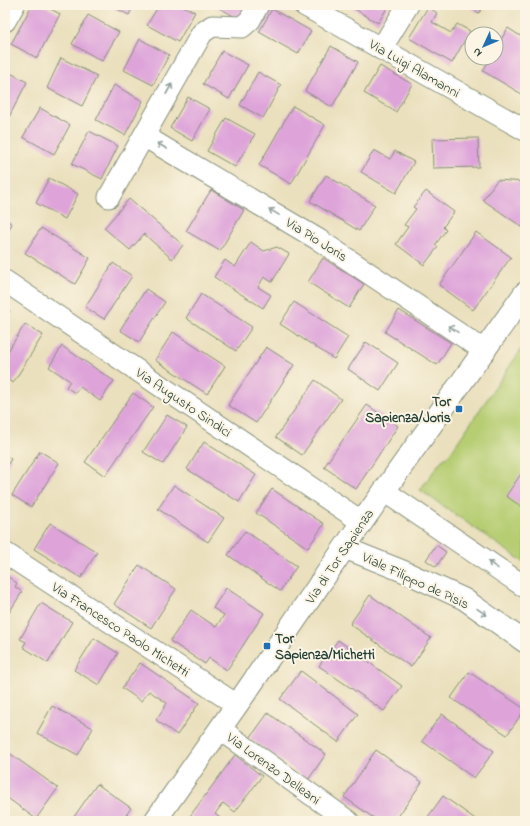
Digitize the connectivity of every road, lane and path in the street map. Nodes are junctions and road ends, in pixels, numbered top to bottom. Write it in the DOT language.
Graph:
graph roads {
  1 [pos="14,5"];
  2 [pos="258,5"];
  3 [pos="304,5"];
  4 [pos="408,5"];
  5 [pos="5,21"];
  6 [pos="381,49"];
  7 [pos="525,130"];
  8 [pos="144,136"];
  9 [pos="109,197"];
  10 [pos="5,282"];
  11 [pos="525,293"];
  12 [pos="485,351"];
  13 [pos="384,491"];
  14 [pos="362,522"];
  15 [pos="345,548"];
  16 [pos="5,553"];
  17 [pos="525,587"];
  18 [pos="525,642"];
  19 [pos="237,705"];
  20 [pos="220,729"];
  21 [pos="155,821"];
  22 [pos="348,821"];
  1 -- 5 [label="street"];
  8 -- 2 [label="street, one-way"];
  3 -- 6 [label="street, Via Luigi Alamanni"];
  4 -- 6 [label="street"];
  6 -- 7 [label="street, Via Luigi Alamanni"];
  8 -- 9 [label="street"];
  12 -- 8 [label="street, Via Pio Joris, one-way"];
  10 -- 14 [label="street, Via Augusto Sindici"];
  11 -- 12 [label="street, Via di Tor Sapienza"];
  12 -- 13 [label="street, Via di Tor Sapienza"];
  13 -- 14 [label="street, Via di Tor Sapienza"];
  17 -- 13 [label="street, one-way"];
  14 -- 15 [label="street, Via di Tor Sapienza"];
  15 -- 18 [label="street, Viale Filippo de Pisis, one-way"];
  15 -- 19 [label="street, Via di Tor Sapienza"];
  16 -- 19 [label="street, Via Francesco Paolo Michetti"];
  19 -- 20 [label="street, Via di Tor Sapienza"];
  20 -- 21 [label="street, Via di Tor Sapienza"];
  20 -- 22 [label="street, Via Lorenzo Delleani"];
}
